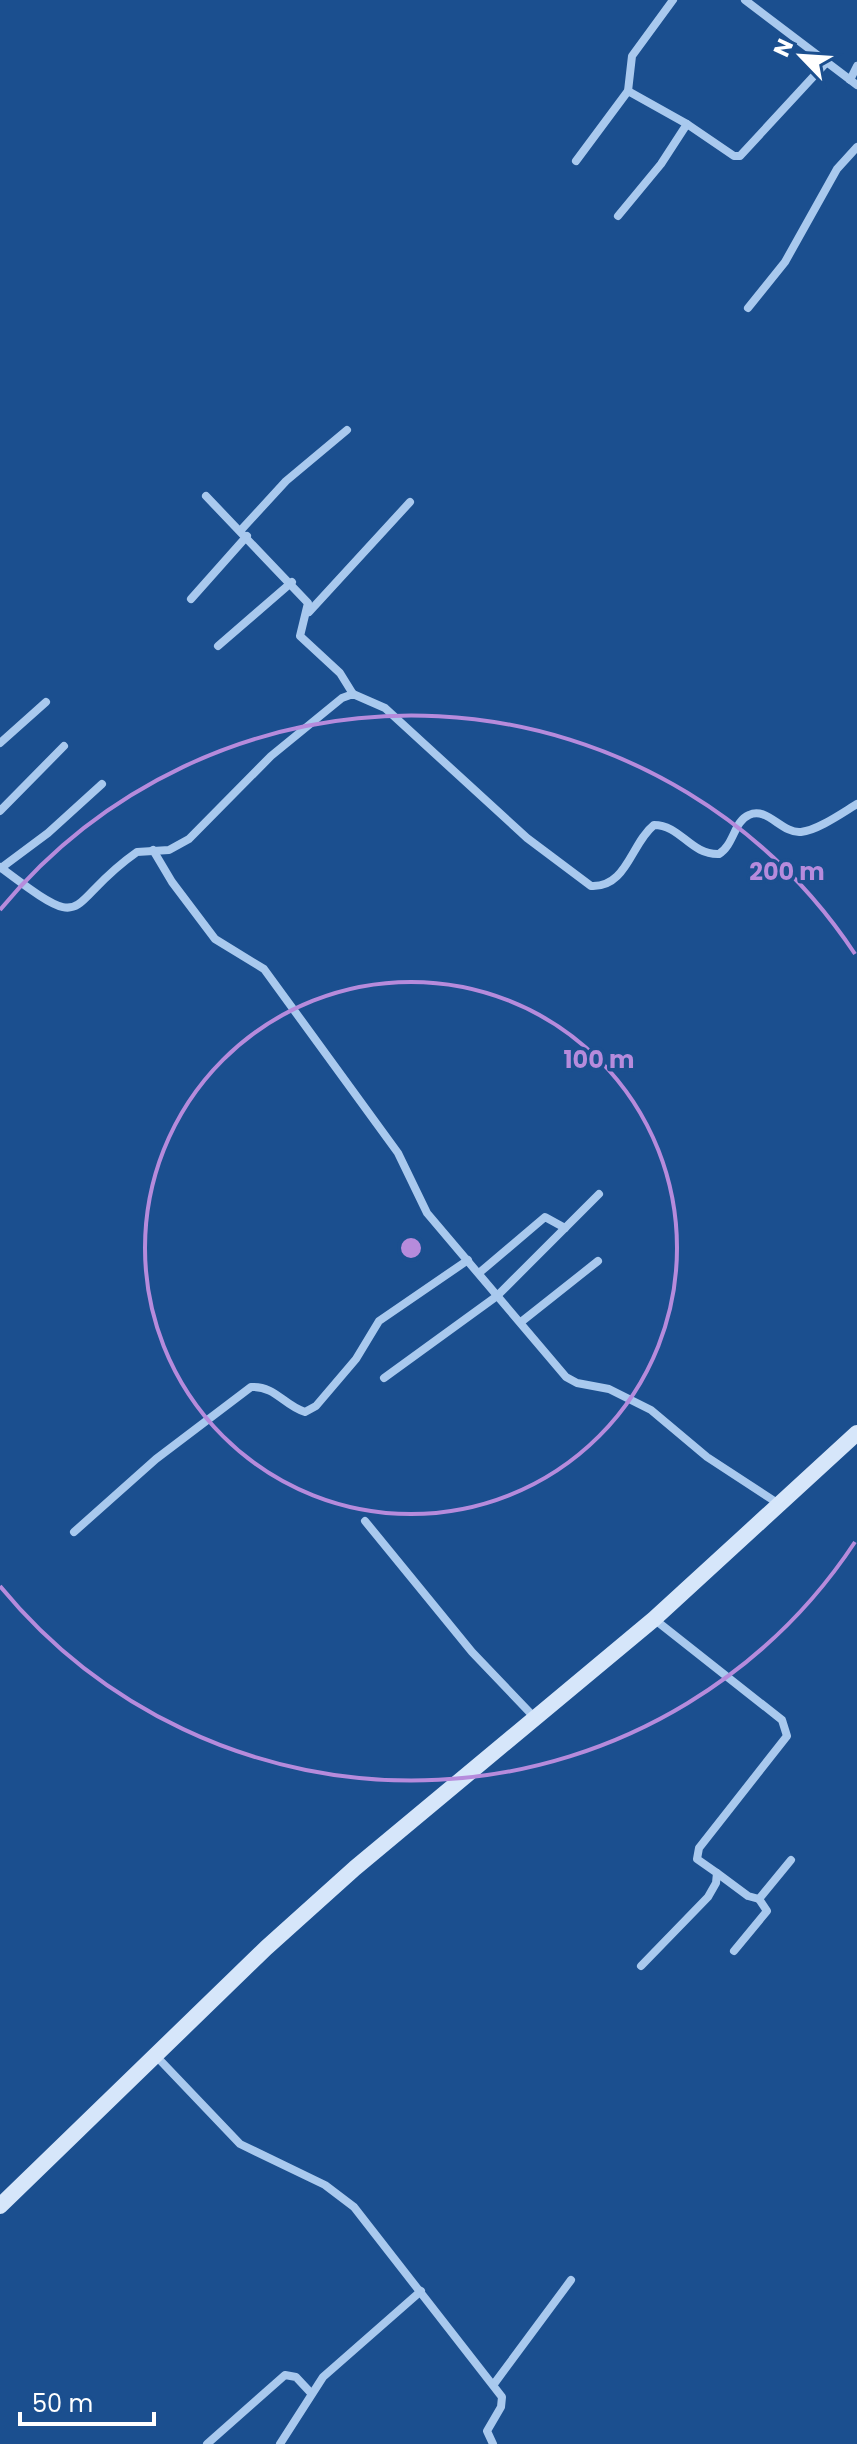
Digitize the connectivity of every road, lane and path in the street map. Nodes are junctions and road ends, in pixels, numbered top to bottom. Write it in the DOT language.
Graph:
graph roads {
  1 [pos="673,0"];
  2 [pos="745,0"];
  3 [pos="825,64"];
  4 [pos="857,66"];
  5 [pos="853,83"];
  6 [pos="628,91"];
  7 [pos="687,124"];
  8 [pos="857,147"];
  9 [pos="576,161"];
  10 [pos="618,216"];
  11 [pos="748,308"];
  12 [pos="347,430"];
  13 [pos="206,496"];
  14 [pos="410,502"];
  15 [pos="244,533"];
  16 [pos="292,582"];
  17 [pos="191,599"];
  18 [pos="308,613"];
  19 [pos="218,646"];
  20 [pos="353,694"];
  21 [pos="46,702"];
  22 [pos="0,743"];
  23 [pos="64,746"];
  24 [pos="102,784"];
  25 [pos="857,804"];
  26 [pos="0,811"];
  27 [pos="153,850"];
  28 [pos="0,868"];
  29 [pos="599,1194"];
  30 [pos="565,1228"];
  31 [pos="468,1260"];
  32 [pos="598,1261"];
  33 [pos="479,1273"];
  34 [pos="497,1296"];
  35 [pos="521,1322"];
  36 [pos="384,1378"];
  37 [pos="857,1433"];
  38 [pos="779,1504"];
  39 [pos="365,1521"];
  40 [pos="74,1532"];
  41 [pos="654,1619"];
  42 [pos="536,1719"];
  43 [pos="791,1860"];
  44 [pos="717,1873"];
  45 [pos="759,1899"];
  46 [pos="734,1951"];
  47 [pos="641,1966"];
  48 [pos="157,2057"];
  49 [pos="0,2206"];
  50 [pos="571,2280"];
  51 [pos="421,2291"];
  52 [pos="494,2384"];
  53 [pos="310,2392"];
  54 [pos="207,2444"];
  55 [pos="280,2444"];
  56 [pos="493,2444"];
  1 -- 6 [label="street"];
  2 -- 3 [label="street"];
  3 -- 5 [label="street"];
  3 -- 7 [label="street"];
  4 -- 5 [label="street"];
  6 -- 7 [label="street"];
  6 -- 9 [label="street"];
  7 -- 10 [label="street"];
  8 -- 11 [label="street"];
  12 -- 15 [label="street"];
  13 -- 15 [label="street"];
  14 -- 18 [label="street"];
  15 -- 16 [label="street"];
  15 -- 17 [label="street"];
  16 -- 18 [label="street"];
  16 -- 19 [label="street"];
  18 -- 20 [label="street"];
  20 -- 25 [label="street"];
  20 -- 27 [label="street"];
  21 -- 22 [label="street"];
  23 -- 26 [label="street"];
  24 -- 28 [label="street"];
  27 -- 28 [label="street"];
  27 -- 31 [label="street"];
  29 -- 30 [label="street"];
  30 -- 33 [label="street"];
  30 -- 34 [label="street"];
  31 -- 33 [label="street"];
  31 -- 40 [label="street"];
  32 -- 35 [label="street"];
  33 -- 34 [label="street"];
  34 -- 35 [label="street"];
  34 -- 36 [label="street"];
  35 -- 38 [label="street"];
  37 -- 38 [label="main road"];
  38 -- 41 [label="main road"];
  39 -- 42 [label="street"];
  41 -- 42 [label="main road"];
  41 -- 44 [label="street"];
  42 -- 48 [label="main road"];
  43 -- 45 [label="street"];
  44 -- 45 [label="street"];
  44 -- 47 [label="street"];
  45 -- 46 [label="street"];
  48 -- 49 [label="main road"];
  48 -- 51 [label="street"];
  50 -- 52 [label="street"];
  51 -- 52 [label="street"];
  51 -- 53 [label="street"];
  52 -- 56 [label="street"];
  53 -- 54 [label="street"];
  53 -- 55 [label="street"];
}
